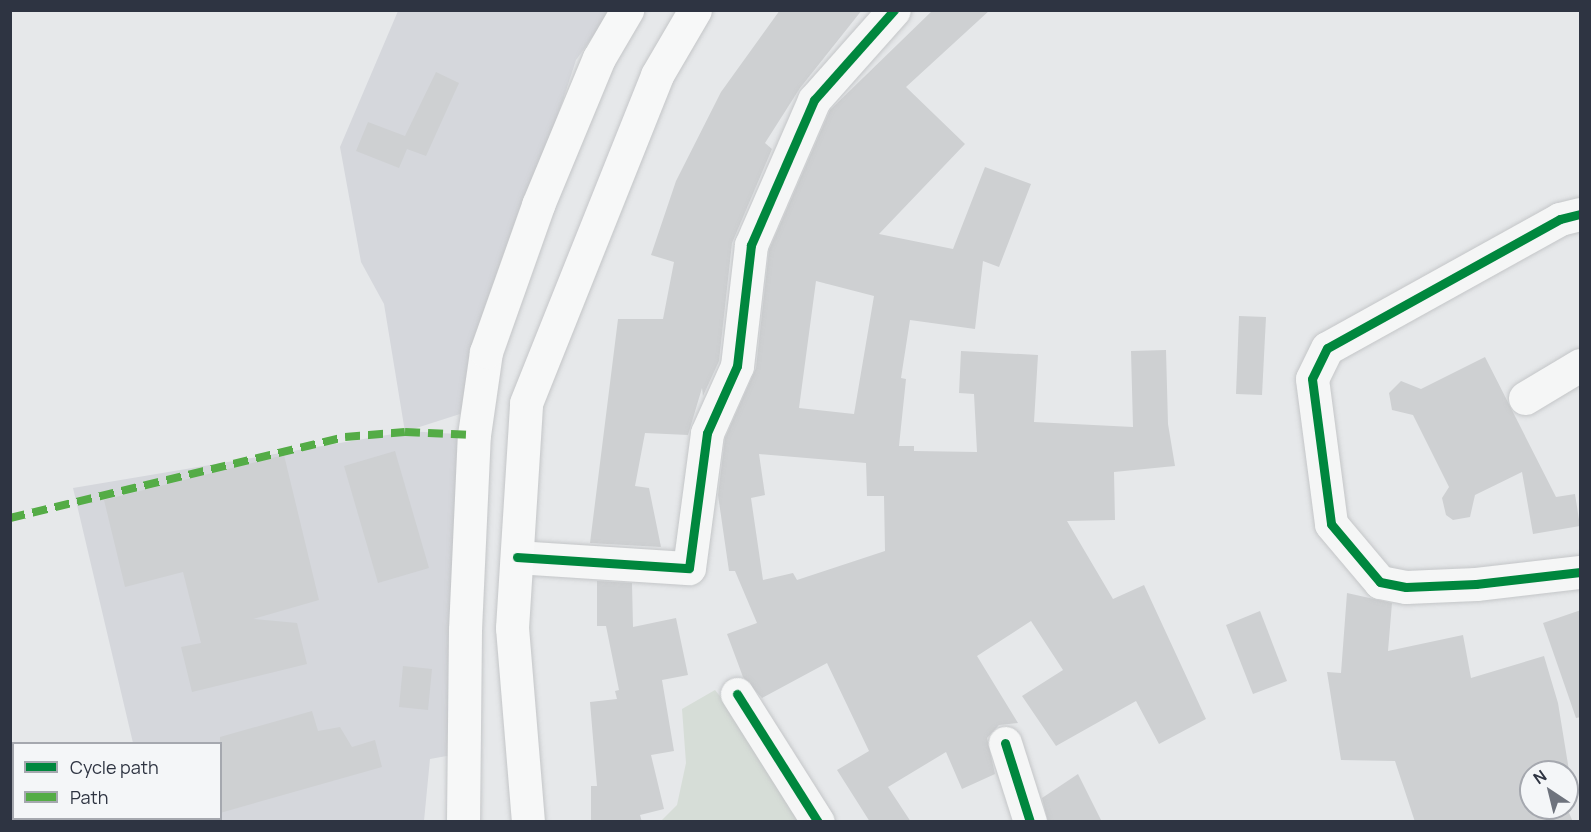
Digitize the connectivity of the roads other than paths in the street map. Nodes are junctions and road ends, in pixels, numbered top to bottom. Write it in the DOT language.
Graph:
graph roads {
  1 [pos="627,10"];
  2 [pos="695,10"];
  3 [pos="894,10"];
  4 [pos="1581,214"];
  5 [pos="1581,364"];
  6 [pos="1525,398"];
  7 [pos="517,556"];
  8 [pos="1581,572"];
  9 [pos="737,694"];
  10 [pos="1005,743"];
  11 [pos="463,822"];
  12 [pos="528,822"];
  13 [pos="818,822"];
  14 [pos="1030,822"];
  1 -- 11 [label="main road"];
  2 -- 7 [label="main road"];
  3 -- 7 [label="street"];
  4 -- 8 [label="street"];
  5 -- 6 [label="street"];
  7 -- 12 [label="main road"];
  9 -- 13 [label="street"];
  10 -- 14 [label="street"];
}
